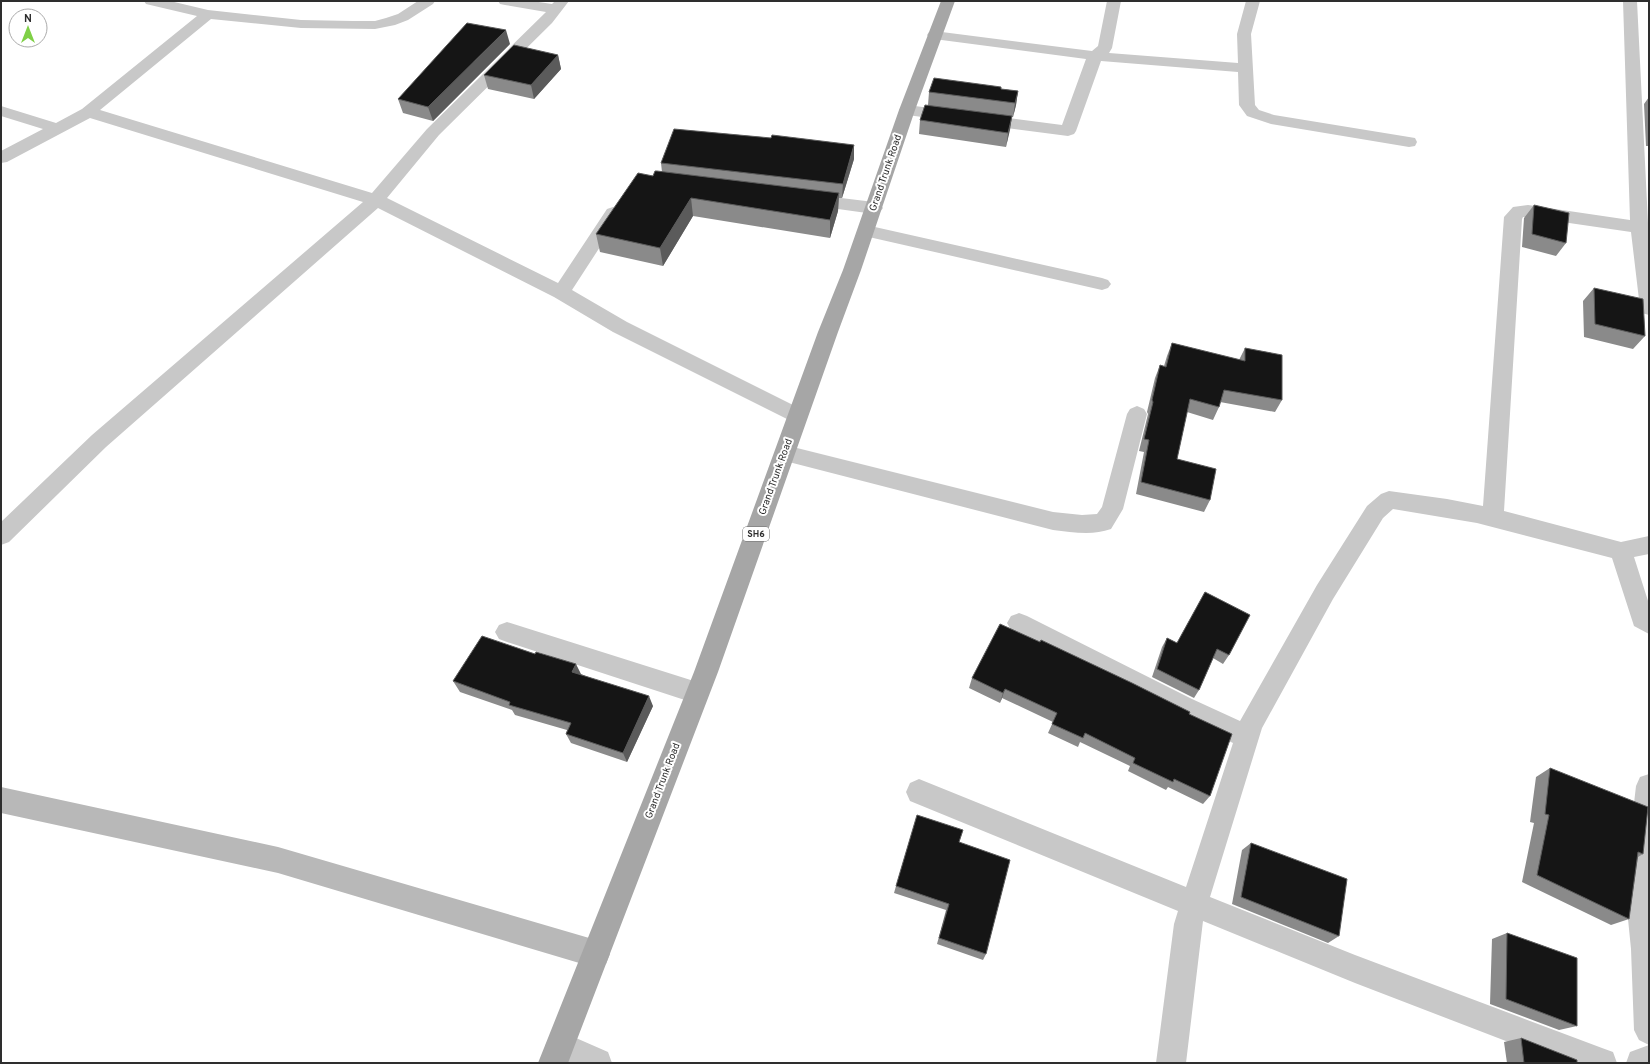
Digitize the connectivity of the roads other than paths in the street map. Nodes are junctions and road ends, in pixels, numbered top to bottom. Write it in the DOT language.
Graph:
graph roads {
  1 [pos="151,1"];
  2 [pos="428,1"];
  3 [pos="505,1"];
  4 [pos="948,1"];
  5 [pos="1114,1"];
  6 [pos="1253,1"];
  7 [pos="1630,1"];
  8 [pos="559,5"];
  9 [pos="208,14"];
  10 [pos="934,35"];
  11 [pos="1095,56"];
  12 [pos="1245,68"];
  13 [pos="907,110"];
  14 [pos="1,111"];
  15 [pos="88,112"];
  16 [pos="56,128"];
  17 [pos="1409,142"];
  18 [pos="1,158"];
  19 [pos="795,198"];
  20 [pos="376,200"];
  21 [pos="620,202"];
  22 [pos="874,208"];
  23 [pos="1644,228"];
  24 [pos="866,231"];
  25 [pos="1102,284"];
  26 [pos="561,292"];
  27 [pos="1649,308"];
  28 [pos="1137,414"];
  29 [pos="798,416"];
  30 [pos="785,453"];
  31 [pos="1493,518"];
  32 [pos="1,536"];
  33 [pos="1649,545"];
  34 [pos="1621,551"];
  35 [pos="1019,622"];
  36 [pos="1649,624"];
  37 [pos="507,632"];
  38 [pos="697,694"];
  39 [pos="1247,737"];
  40 [pos="1649,786"];
  41 [pos="919,792"];
  42 [pos="1,800"];
  43 [pos="1194,905"];
  44 [pos="596,954"];
  45 [pos="1649,1030"];
  46 [pos="557,1055"];
  47 [pos="1649,1060"];
  48 [pos="597,1063"];
  49 [pos="1171,1063"];
  50 [pos="1602,1063"];
  51 [pos="1641,1063"];
  1 -- 9 [label="street"];
  2 -- 9 [label="street"];
  3 -- 8 [label="street"];
  4 -- 10 [label="main road, Grand Trunk Road / SH6"];
  5 -- 11 [label="street"];
  6 -- 12 [label="street"];
  7 -- 23 [label="street"];
  8 -- 20 [label="street"];
  9 -- 15 [label="street"];
  10 -- 11 [label="street"];
  10 -- 13 [label="main road, Grand Trunk Road / SH6"];
  11 -- 12 [label="street"];
  11 -- 13 [label="street"];
  12 -- 17 [label="street"];
  13 -- 22 [label="main road, Grand Trunk Road / SH6"];
  14 -- 16 [label="street"];
  15 -- 16 [label="street"];
  15 -- 20 [label="street"];
  16 -- 18 [label="street"];
  19 -- 22 [label="street"];
  20 -- 26 [label="street"];
  20 -- 32 [label="street"];
  21 -- 26 [label="street"];
  22 -- 24 [label="main road, Grand Trunk Road / SH6"];
  23 -- 27 [label="street"];
  23 -- 31 [label="street"];
  24 -- 25 [label="street"];
  24 -- 29 [label="main road, Grand Trunk Road / SH6"];
  26 -- 29 [label="street"];
  28 -- 30 [label="street"];
  29 -- 30 [label="main road, Grand Trunk Road / SH6"];
  30 -- 38 [label="main road, Grand Trunk Road / SH6"];
  31 -- 34 [label="street"];
  31 -- 39 [label="street"];
  33 -- 34 [label="street"];
  34 -- 36 [label="street"];
  35 -- 39 [label="street"];
  37 -- 38 [label="street"];
  38 -- 44 [label="main road, Grand Trunk Road / SH6"];
  39 -- 43 [label="street"];
  40 -- 45 [label="street"];
  41 -- 43 [label="street"];
  42 -- 44 [label="street"];
  43 -- 49 [label="street"];
  43 -- 50 [label="street"];
  44 -- 46 [label="main road, Grand Trunk Road / SH6"];
  46 -- 48 [label="street"];
  47 -- 51 [label="street"];
}
